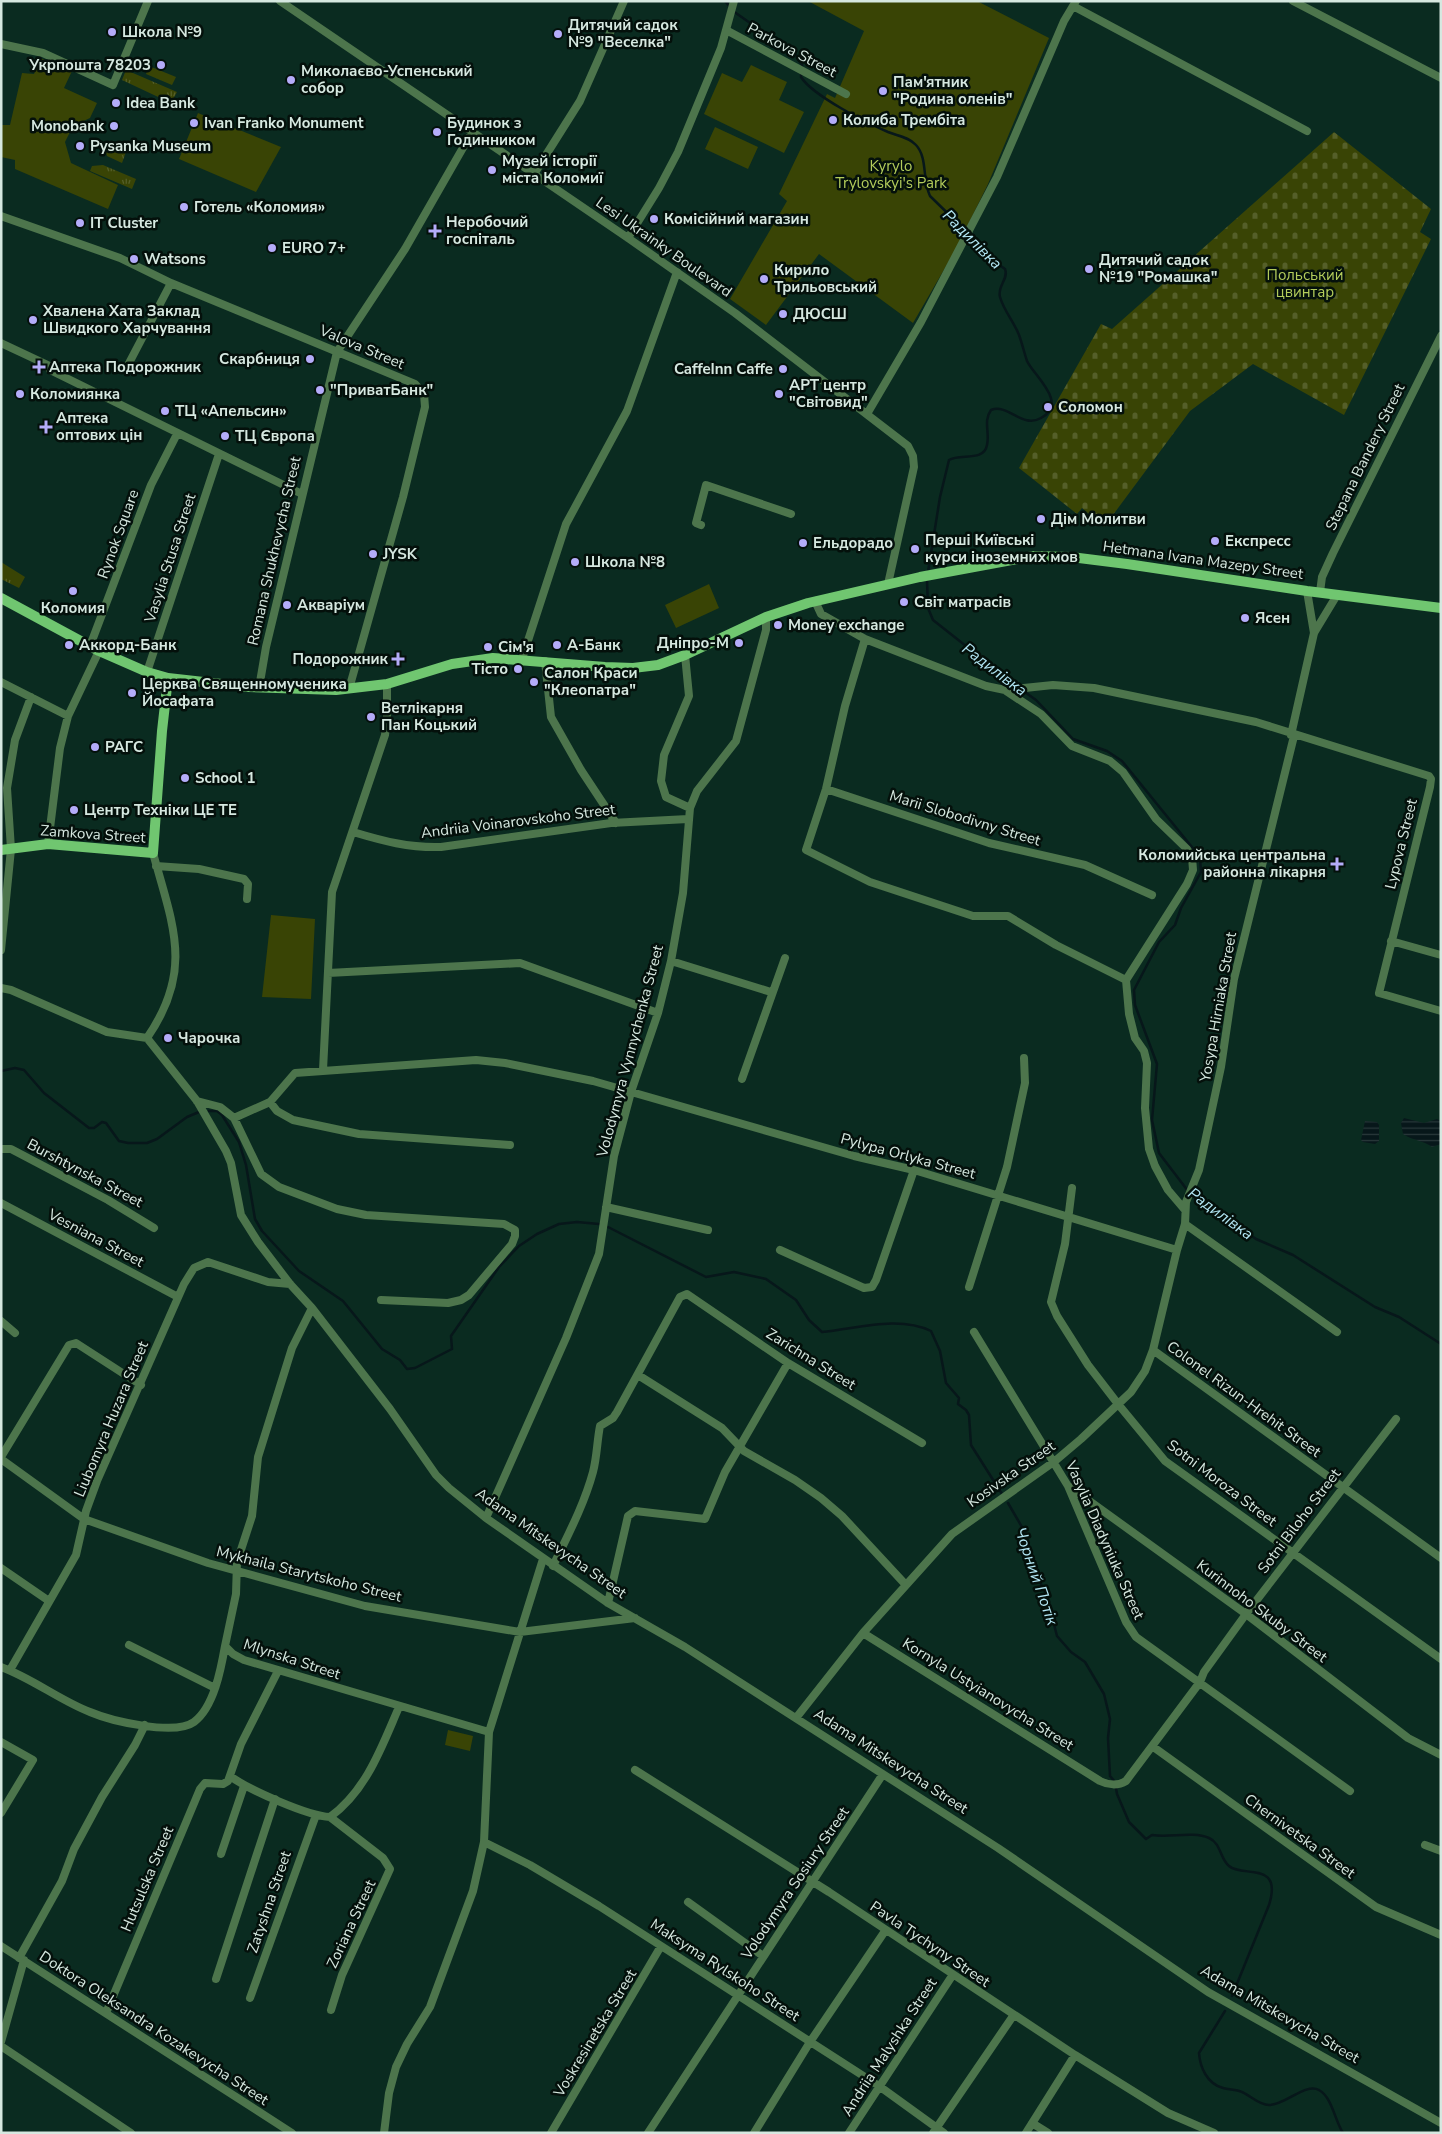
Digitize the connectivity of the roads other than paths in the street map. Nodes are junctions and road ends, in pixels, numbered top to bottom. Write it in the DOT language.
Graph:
graph roads {
  1 [pos="148,1"];
  2 [pos="280,1"];
  3 [pos="624,1"];
  4 [pos="1293,1"];
  5 [pos="1075,4"];
  6 [pos="732,6"];
  7 [pos="726,30"];
  8 [pos="1,44"];
  9 [pos="1441,78"];
  10 [pos="846,94"];
  11 [pos="1307,131"];
  12 [pos="472,132"];
  13 [pos="534,174"];
  14 [pos="1,216"];
  15 [pos="628,238"];
  16 [pos="677,272"];
  17 [pos="171,283"];
  18 [pos="1441,336"];
  19 [pos="1,343"];
  20 [pos="338,351"];
  21 [pos="128,365"];
  22 [pos="867,414"];
  23 [pos="177,434"];
  24 [pos="219,454"];
  25 [pos="302,494"];
  26 [pos="790,514"];
  27 [pos="701,526"];
  28 [pos="888,584"];
  29 [pos="1307,591"];
  30 [pos="1320,592"];
  31 [pos="1338,595"];
  32 [pos="1,598"];
  33 [pos="815,601"];
  34 [pos="1441,608"];
  35 [pos="766,618"];
  36 [pos="1314,633"];
  37 [pos="865,639"];
  38 [pos="95,648"];
  39 [pos="685,655"];
  40 [pos="522,659"];
  41 [pos="545,661"];
  42 [pos="147,672"];
  43 [pos="168,678"];
  44 [pos="1,682"];
  45 [pos="387,684"];
  46 [pos="259,688"];
  47 [pos="349,690"];
  48 [pos="1005,690"];
  49 [pos="31,697"];
  50 [pos="68,716"];
  51 [pos="1292,735"];
  52 [pos="826,789"];
  53 [pos="690,808"];
  54 [pos="688,819"];
  55 [pos="616,823"];
  56 [pos="353,832"];
  57 [pos="48,844"];
  58 [pos="6,850"];
  59 [pos="153,853"];
  60 [pos="156,866"];
  61 [pos="1152,895"];
  62 [pos="247,899"];
  63 [pos="1391,941"];
  64 [pos="1,950"];
  65 [pos="1441,955"];
  66 [pos="785,958"];
  67 [pos="671,961"];
  68 [pos="328,973"];
  69 [pos="1126,980"];
  70 [pos="1,988"];
  71 [pos="771,992"];
  72 [pos="1441,1011"];
  73 [pos="658,1013"];
  74 [pos="147,1038"];
  75 [pos="1024,1058"];
  76 [pos="323,1070"];
  77 [pos="742,1079"];
  78 [pos="631,1092"];
  79 [pos="197,1101"];
  80 [pos="270,1102"];
  81 [pos="234,1118"];
  82 [pos="510,1145"];
  83 [pos="1,1149"];
  84 [pos="914,1170"];
  85 [pos="1072,1188"];
  86 [pos="998,1195"];
  87 [pos="1,1203"];
  88 [pos="606,1207"];
  89 [pos="1185,1210"];
  90 [pos="1068,1217"];
  91 [pos="1185,1224"];
  92 [pos="154,1228"];
  93 [pos="708,1230"];
  94 [pos="780,1250"];
  95 [pos="1177,1250"];
  96 [pos="290,1284"];
  97 [pos="969,1287"];
  98 [pos="178,1297"];
  99 [pos="381,1300"];
  100 [pos="312,1308"];
  101 [pos="1,1321"];
  102 [pos="974,1332"];
  103 [pos="1337,1332"];
  104 [pos="15,1333"];
  105 [pos="1153,1350"];
  106 [pos="788,1363"];
  107 [pos="638,1375"];
  108 [pos="141,1385"];
  109 [pos="1118,1404"];
  110 [pos="1396,1420"];
  111 [pos="922,1443"];
  112 [pos="740,1448"];
  113 [pos="1,1458"];
  114 [pos="1055,1461"];
  115 [pos="1068,1486"];
  116 [pos="1342,1488"];
  117 [pos="486,1518"];
  118 [pos="84,1519"];
  119 [pos="1293,1552"];
  120 [pos="1441,1558"];
  121 [pos="543,1559"];
  122 [pos="552,1566"];
  123 [pos="1,1568"];
  124 [pos="237,1572"];
  125 [pos="905,1584"];
  126 [pos="49,1601"];
  127 [pos="608,1604"];
  128 [pos="1246,1614"];
  129 [pos="635,1618"];
  130 [pos="520,1632"];
  131 [pos="863,1633"];
  132 [pos="129,1645"];
  133 [pos="225,1646"];
  134 [pos="1441,1659"];
  135 [pos="1,1667"];
  136 [pos="10,1670"];
  137 [pos="278,1671"];
  138 [pos="1200,1682"];
  139 [pos="215,1688"];
  140 [pos="399,1707"];
  141 [pos="796,1718"];
  142 [pos="145,1725"];
  143 [pos="489,1732"];
  144 [pos="1,1742"];
  145 [pos="1152,1746"];
  146 [pos="1441,1754"];
  147 [pos="635,1770"];
  148 [pos="883,1774"];
  149 [pos="230,1776"];
  150 [pos="1116,1784"];
  151 [pos="244,1786"];
  152 [pos="1350,1791"];
  153 [pos="275,1799"];
  154 [pos="1,1813"];
  155 [pos="316,1814"];
  156 [pos="330,1817"];
  157 [pos="484,1842"];
  158 [pos="1425,1844"];
  159 [pos="1441,1851"];
  160 [pos="221,1854"];
  161 [pos="813,1882"];
  162 [pos="688,1902"];
  163 [pos="885,1931"];
  164 [pos="1441,1935"];
  165 [pos="1,1946"];
  166 [pos="662,1946"];
  167 [pos="763,1956"];
  168 [pos="21,1959"];
  169 [pos="952,1976"];
  170 [pos="216,1979"];
  171 [pos="737,1994"];
  172 [pos="250,1998"];
  173 [pos="331,2010"];
  174 [pos="106,2013"];
  175 [pos="1013,2016"];
  176 [pos="810,2042"];
  177 [pos="1,2044"];
  178 [pos="1075,2055"];
  179 [pos="879,2086"];
  180 [pos="1032,2123"];
  181 [pos="1441,2124"];
  182 [pos="935,2130"];
  183 [pos="131,2133"];
  184 [pos="292,2133"];
  185 [pos="384,2133"];
  186 [pos="551,2133"];
  187 [pos="648,2133"];
  188 [pos="754,2133"];
  189 [pos="850,2133"];
  190 [pos="944,2133"];
  191 [pos="1026,2133"];
  192 [pos="1048,2133"];
  193 [pos="1214,2133"];
  1 -- 8 [label="street"];
  2 -- 12 [label="street, Lesi Ukrainky Boulevard"];
  3 -- 13 [label="street"];
  4 -- 9 [label="street"];
  5 -- 11 [label="street"];
  5 -- 22 [label="street"];
  6 -- 7 [label="street"];
  7 -- 10 [label="street, Parkova Street"];
  7 -- 15 [label="street"];
  12 -- 13 [label="street, Lesi Ukrainky Boulevard"];
  12 -- 20 [label="street, Romana Shukhevycha Street"];
  13 -- 15 [label="street, Lesi Ukrainky Boulevard"];
  14 -- 17 [label="street, Valova Street"];
  15 -- 16 [label="street, Lesi Ukrainky Boulevard"];
  16 -- 22 [label="street, Lesi Ukrainky Boulevard"];
  16 -- 40 [label="street"];
  17 -- 20 [label="street, Valova Street"];
  17 -- 21 [label="street"];
  18 -- 30 [label="street, Stepana Bandery Street"];
  19 -- 23 [label="street"];
  20 -- 25 [label="street, Romana Shukhevycha Street"];
  20 -- 47 [label="street, Valova Street"];
  22 -- 28 [label="street, Lesi Ukrainky Boulevard"];
  23 -- 24 [label="street"];
  23 -- 38 [label="street, Rynok Square"];
  24 -- 25 [label="street"];
  24 -- 42 [label="street, Vasylia Stusa Street"];
  25 -- 46 [label="street, Romana Shukhevycha Street"];
  26 -- 27 [label="street"];
  28 -- 29 [label="main road, Hetmana Ivana Mazepy Street"];
  28 -- 33 [label="main road, Hetmana Ivana Mazepy Street"];
  29 -- 30 [label="main road, Hetmana Ivana Mazepy Street"];
  29 -- 36 [label="street"];
  30 -- 31 [label="main road, Hetmana Ivana Mazepy Street"];
  31 -- 34 [label="main road, Hetmana Ivana Mazepy Street"];
  31 -- 36 [label="street"];
  32 -- 38 [label="main road, Hetmana Ivana Mazepy Street"];
  33 -- 35 [label="main road, Hetmana Ivana Mazepy Street"];
  33 -- 37 [label="street"];
  35 -- 39 [label="main road, Hetmana Ivana Mazepy Street"];
  35 -- 53 [label="street, Volodymyra Vynnychenka Street"];
  36 -- 51 [label="street, Yosypa Hirniaka Street"];
  37 -- 48 [label="street"];
  37 -- 52 [label="street"];
  38 -- 42 [label="main road, Hetmana Ivana Mazepy Street"];
  38 -- 50 [label="street, Rynok Square"];
  39 -- 41 [label="main road, Hetmana Ivana Mazepy Street"];
  39 -- 53 [label="street"];
  40 -- 41 [label="main road, Hetmana Ivana Mazepy Street"];
  40 -- 45 [label="main road, Hetmana Ivana Mazepy Street"];
  41 -- 55 [label="street"];
  42 -- 43 [label="main road, Hetmana Ivana Mazepy Street"];
  43 -- 46 [label="main road, Hetmana Ivana Mazepy Street"];
  43 -- 59 [label="main road"];
  44 -- 49 [label="street"];
  45 -- 47 [label="main road, Hetmana Ivana Mazepy Street"];
  45 -- 56 [label="street"];
  46 -- 47 [label="main road, Hetmana Ivana Mazepy Street"];
  48 -- 51 [label="street"];
  48 -- 69 [label="street"];
  49 -- 50 [label="street"];
  49 -- 58 [label="street"];
  50 -- 57 [label="street, Rynok Square"];
  51 -- 63 [label="street, Lypova Street"];
  51 -- 89 [label="street, Yosypa Hirniaka Street"];
  52 -- 61 [label="street, Marii Slobodivny Street"];
  52 -- 69 [label="street"];
  53 -- 54 [label="street, Volodymyra Vynnychenka Street"];
  54 -- 55 [label="street, Andriia Voinarovskoho Street"];
  54 -- 67 [label="street, Volodymyra Vynnychenka Street"];
  55 -- 56 [label="street, Andriia Voinarovskoho Street"];
  56 -- 68 [label="street"];
  57 -- 58 [label="main road, Zamkova Street"];
  57 -- 59 [label="main road, Zamkova Street"];
  58 -- 64 [label="street"];
  59 -- 60 [label="street"];
  60 -- 62 [label="street"];
  60 -- 74 [label="street"];
  63 -- 65 [label="street"];
  63 -- 72 [label="street, Lypova Street"];
  66 -- 71 [label="street"];
  67 -- 71 [label="street"];
  67 -- 73 [label="street, Volodymyra Vynnychenka Street"];
  68 -- 73 [label="street"];
  68 -- 76 [label="street"];
  69 -- 89 [label="street"];
  70 -- 74 [label="street"];
  71 -- 77 [label="street"];
  73 -- 78 [label="street, Volodymyra Vynnychenka Street"];
  74 -- 79 [label="street, Adama Mitskevycha Street"];
  75 -- 86 [label="street"];
  76 -- 78 [label="street, Pylypa Orlyka Street"];
  76 -- 80 [label="street, Pylypa Orlyka Street"];
  78 -- 84 [label="street, Pylypa Orlyka Street"];
  78 -- 88 [label="street, Volodymyra Vynnychenka Street"];
  79 -- 81 [label="street"];
  79 -- 96 [label="street, Adama Mitskevycha Street"];
  80 -- 81 [label="street"];
  80 -- 82 [label="street"];
  81 -- 99 [label="street"];
  83 -- 92 [label="street, Burshtynska Street"];
  84 -- 86 [label="street, Pylypa Orlyka Street"];
  84 -- 94 [label="street"];
  85 -- 90 [label="street, Sotni Moroza Street"];
  86 -- 90 [label="street, Pylypa Orlyka Street"];
  86 -- 97 [label="street"];
  87 -- 98 [label="street, Vesniana Street"];
  88 -- 93 [label="street"];
  88 -- 117 [label="street, Volodymyra Vynnychenka Street"];
  89 -- 91 [label="street, Yosypa Hirniaka Street"];
  90 -- 95 [label="street, Pylypa Orlyka Street"];
  90 -- 109 [label="street, Sotni Moroza Street"];
  91 -- 95 [label="street, Kosivska Street"];
  91 -- 103 [label="street"];
  95 -- 105 [label="street, Kosivska Street"];
  96 -- 98 [label="street, Liubomyra Huzara Street"];
  96 -- 100 [label="street, Adama Mitskevycha Street"];
  98 -- 108 [label="street, Liubomyra Huzara Street"];
  100 -- 117 [label="street, Adama Mitskevycha Street"];
  100 -- 124 [label="street"];
  101 -- 104 [label="street"];
  102 -- 114 [label="street, Vasylia Diadyniuka Street"];
  105 -- 109 [label="street, Kosivska Street"];
  105 -- 116 [label="street, Colonel Rizun-Hrehit Street"];
  106 -- 107 [label="street, Zarichna Street"];
  106 -- 111 [label="street, Zarichna Street"];
  106 -- 112 [label="street"];
  107 -- 112 [label="street"];
  107 -- 122 [label="street"];
  108 -- 113 [label="street"];
  108 -- 118 [label="street, Liubomyra Huzara Street"];
  109 -- 114 [label="street, Kosivska Street"];
  109 -- 119 [label="street, Sotni Moroza Street"];
  110 -- 116 [label="street, Sotni Biloho Street"];
  112 -- 125 [label="street"];
  112 -- 127 [label="street"];
  113 -- 118 [label="street, Mykhaila Starytskoho Street"];
  114 -- 115 [label="street, Vasylia Diadyniuka Street"];
  114 -- 125 [label="street, Kosivska Street"];
  115 -- 128 [label="street, Kurinnoho Skuby Street"];
  115 -- 138 [label="street, Vasylia Diadyniuka Street"];
  116 -- 119 [label="street, Sotni Biloho Street"];
  116 -- 120 [label="street, Colonel Rizun-Hrehit Street"];
  117 -- 121 [label="street, Adama Mitskevycha Street"];
  118 -- 124 [label="street, Mykhaila Starytskoho Street"];
  118 -- 126 [label="street, Liubomyra Huzara Street"];
  119 -- 128 [label="street, Sotni Biloho Street"];
  119 -- 134 [label="street, Sotni Moroza Street"];
  121 -- 122 [label="street, Adama Mitskevycha Street"];
  121 -- 130 [label="street"];
  122 -- 127 [label="street, Adama Mitskevycha Street"];
  123 -- 126 [label="street"];
  124 -- 130 [label="street, Mykhaila Starytskoho Street"];
  124 -- 133 [label="street"];
  125 -- 131 [label="street, Kosivska Street"];
  126 -- 136 [label="street, Liubomyra Huzara Street"];
  127 -- 129 [label="street, Adama Mitskevycha Street"];
  128 -- 138 [label="street, Sotni Biloho Street"];
  128 -- 146 [label="street, Kurinnoho Skuby Street"];
  129 -- 130 [label="street, Mykhaila Starytskoho Street"];
  129 -- 141 [label="street, Adama Mitskevycha Street"];
  130 -- 143 [label="street"];
  131 -- 141 [label="street, Kosivska Street"];
  131 -- 150 [label="street, Kornyla Ustyianovycha Street"];
  132 -- 139 [label="street"];
  133 -- 137 [label="street, Mlynska Street"];
  133 -- 139 [label="street, Mlynska Street"];
  135 -- 136 [label="street, Mlynska Street"];
  136 -- 142 [label="street, Mlynska Street"];
  137 -- 140 [label="street, Mlynska Street"];
  137 -- 149 [label="street"];
  138 -- 145 [label="street, Sotni Biloho Street"];
  138 -- 152 [label="street, Vasylia Diadyniuka Street"];
  139 -- 142 [label="street, Mlynska Street"];
  140 -- 143 [label="street, Mlynska Street"];
  140 -- 156 [label="street"];
  141 -- 148 [label="street, Adama Mitskevycha Street"];
  142 -- 168 [label="street"];
  143 -- 157 [label="street"];
  144 -- 154 [label="street"];
  145 -- 150 [label="street, Sotni Biloho Street"];
  145 -- 164 [label="street, Chernivetska Street"];
  147 -- 161 [label="street, Pavla Tychyny Street"];
  148 -- 161 [label="street, Volodymyra Sosiury Street"];
  148 -- 181 [label="street, Adama Mitskevycha Street"];
  149 -- 151 [label="street"];
  149 -- 174 [label="street, Hutsulska Street"];
  151 -- 153 [label="street"];
  151 -- 160 [label="street"];
  153 -- 155 [label="street"];
  153 -- 170 [label="street"];
  155 -- 156 [label="street"];
  155 -- 172 [label="street, Zatyshna Street"];
  156 -- 173 [label="street, Zoriana Street"];
  157 -- 166 [label="street, Maksyma Rylskoho Street"];
  157 -- 185 [label="street"];
  158 -- 159 [label="street"];
  161 -- 163 [label="street, Pavla Tychyny Street"];
  161 -- 167 [label="street, Volodymyra Sosiury Street"];
  162 -- 167 [label="street"];
  163 -- 169 [label="street, Pavla Tychyny Street"];
  163 -- 176 [label="street"];
  165 -- 168 [label="street, Doktora Oleksandra Kozakevycha Street"];
  166 -- 171 [label="street, Maksyma Rylskoho Street"];
  166 -- 186 [label="street, Voskresinetska Street"];
  167 -- 171 [label="street, Volodymyra Sosiury Street"];
  168 -- 174 [label="street, Doktora Oleksandra Kozakevycha Street"];
  168 -- 177 [label="street"];
  169 -- 175 [label="street, Pavla Tychyny Street"];
  169 -- 179 [label="street, Andriia Malyshka Street"];
  171 -- 176 [label="street, Maksyma Rylskoho Street"];
  171 -- 187 [label="street, Volodymyra Sosiury Street"];
  174 -- 184 [label="street, Doktora Oleksandra Kozakevycha Street"];
  175 -- 178 [label="street, Pavla Tychyny Street"];
  175 -- 182 [label="street"];
  176 -- 179 [label="street, Maksyma Rylskoho Street"];
  176 -- 188 [label="street"];
  177 -- 183 [label="street"];
  178 -- 180 [label="street"];
  178 -- 193 [label="street, Pavla Tychyny Street"];
  179 -- 182 [label="street, Maksyma Rylskoho Street"];
  179 -- 189 [label="street, Andriia Malyshka Street"];
  180 -- 191 [label="street"];
  180 -- 192 [label="street"];
  182 -- 190 [label="street, Maksyma Rylskoho Street"];
}
